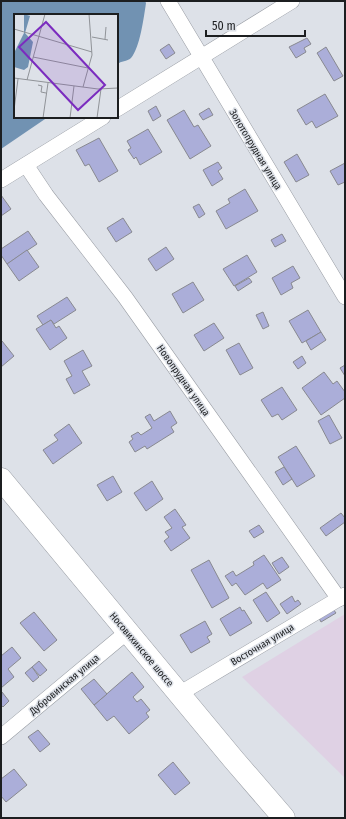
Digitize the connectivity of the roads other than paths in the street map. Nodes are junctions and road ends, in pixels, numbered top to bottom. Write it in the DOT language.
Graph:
graph roads {
  1 [pos="168,1"];
  2 [pos="292,1"];
  3 [pos="201,57"];
  4 [pos="118,108"];
  5 [pos="101,118"];
  6 [pos="26,165"];
  7 [pos="1,180"];
  8 [pos="345,297"];
  9 [pos="1,479"];
  10 [pos="342,597"];
  11 [pos="127,632"];
  12 [pos="179,694"];
  13 [pos="1,736"];
  14 [pos="284,818"];
  1 -- 3 [label="street, Золотопрудная улица"];
  2 -- 3 [label="street"];
  3 -- 4 [label="street"];
  3 -- 8 [label="street, Золотопрудная улица"];
  5 -- 6 [label="street"];
  6 -- 7 [label="street"];
  6 -- 10 [label="street, Новопрудная улица"];
  9 -- 11 [label="main road, Носовихинское шоссе"];
  10 -- 12 [label="street, Восточная улица"];
  11 -- 12 [label="main road, Носовихинское шоссе"];
  11 -- 13 [label="street, Дубровинская улица"];
  12 -- 14 [label="main road, Носовихинское шоссе"];
}
